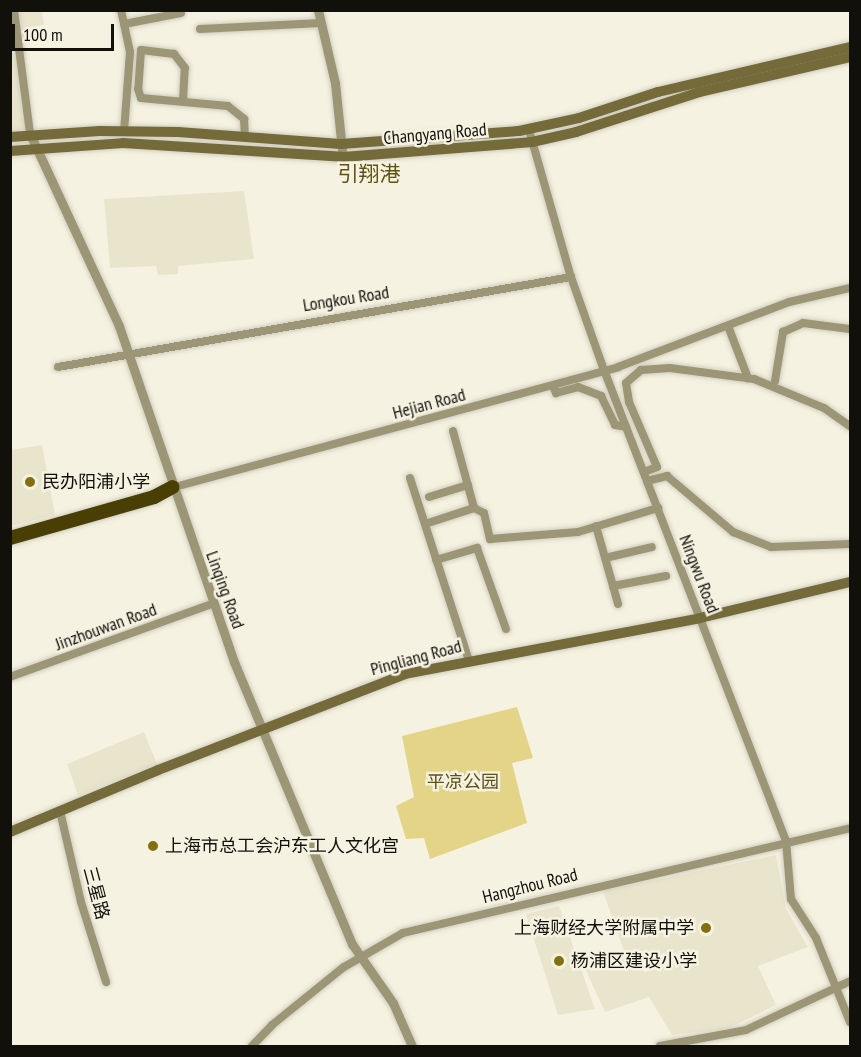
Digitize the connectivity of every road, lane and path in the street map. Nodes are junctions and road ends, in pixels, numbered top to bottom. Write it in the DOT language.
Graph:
graph roads {
  1 [pos="14,10"];
  2 [pos="121,10"];
  3 [pos="318,10"];
  4 [pos="181,13"];
  5 [pos="321,23"];
  6 [pos="124,24"];
  7 [pos="200,29"];
  8 [pos="850,47"];
  9 [pos="850,57"];
  10 [pos="183,101"];
  11 [pos="529,130"];
  12 [pos="124,131"];
  13 [pos="30,134"];
  14 [pos="10,137"];
  15 [pos="244,137"];
  16 [pos="532,142"];
  17 [pos="341,144"];
  18 [pos="34,148"];
  19 [pos="10,151"];
  20 [pos="343,157"];
  21 [pos="571,278"];
  22 [pos="850,288"];
  23 [pos="728,326"];
  24 [pos="850,329"];
  25 [pos="127,354"];
  26 [pos="58,367"];
  27 [pos="604,370"];
  28 [pos="748,378"];
  29 [pos="775,381"];
  30 [pos="553,386"];
  31 [pos="850,426"];
  32 [pos="626,427"];
  33 [pos="453,431"];
  34 [pos="644,472"];
  35 [pos="410,478"];
  36 [pos="647,481"];
  37 [pos="468,485"];
  38 [pos="173,487"];
  39 [pos="429,497"];
  40 [pos="474,508"];
  41 [pos="658,508"];
  42 [pos="425,524"];
  43 [pos="596,526"];
  44 [pos="10,531"];
  45 [pos="10,538"];
  46 [pos="850,544"];
  47 [pos="652,547"];
  48 [pos="605,558"];
  49 [pos="436,560"];
  50 [pos="666,576"];
  51 [pos="850,582"];
  52 [pos="613,586"];
  53 [pos="212,604"];
  54 [pos="618,604"];
  55 [pos="700,618"];
  56 [pos="506,628"];
  57 [pos="469,661"];
  58 [pos="10,677"];
  59 [pos="264,728"];
  60 [pos="60,811"];
  61 [pos="850,828"];
  62 [pos="10,832"];
  63 [pos="786,841"];
  64 [pos="360,959"];
  65 [pos="850,981"];
  66 [pos="106,982"];
  67 [pos="837,987"];
  68 [pos="850,1022"];
  69 [pos="252,1047"];
  70 [pos="412,1047"];
  71 [pos="660,1047"];
  1 -- 13 [label="street"];
  2 -- 6 [label="street"];
  3 -- 5 [label="street"];
  4 -- 6 [label="street"];
  5 -- 7 [label="street"];
  5 -- 17 [label="street"];
  6 -- 12 [label="street"];
  8 -- 11 [label="main road, Changyang Road"];
  9 -- 16 [label="main road, Changyang Road"];
  10 -- 10 [label="street"];
  10 -- 15 [label="street"];
  11 -- 16 [label="street, Ningwu Road"];
  11 -- 17 [label="main road, Changyang Road"];
  12 -- 13 [label="main road, Changyang Road"];
  12 -- 15 [label="main road, Changyang Road"];
  13 -- 14 [label="main road, Changyang Road"];
  13 -- 18 [label="street, Linqing Road"];
  15 -- 17 [label="main road, Changyang Road"];
  16 -- 20 [label="main road, Changyang Road"];
  16 -- 21 [label="street, Ningwu Road"];
  17 -- 20 [label="street"];
  18 -- 19 [label="main road, Changyang Road"];
  18 -- 20 [label="main road, Changyang Road"];
  18 -- 25 [label="street, Linqing Road"];
  21 -- 25 [label="street, Longkou Road"];
  21 -- 27 [label="street, Ningwu Road"];
  22 -- 23 [label="street, Hejian Road"];
  23 -- 27 [label="street, Hejian Road"];
  23 -- 28 [label="street"];
  24 -- 29 [label="street"];
  25 -- 26 [label="street, Longkou Road"];
  25 -- 38 [label="street, Linqing Road"];
  27 -- 30 [label="street, Hejian Road"];
  27 -- 32 [label="street, Ningwu Road"];
  28 -- 31 [label="street"];
  28 -- 34 [label="street"];
  30 -- 32 [label="street"];
  30 -- 38 [label="street, Hejian Road"];
  32 -- 34 [label="street, Ningwu Road"];
  33 -- 37 [label="street"];
  34 -- 36 [label="street, Ningwu Road"];
  35 -- 42 [label="street"];
  36 -- 41 [label="street, Ningwu Road"];
  36 -- 46 [label="street"];
  37 -- 39 [label="street"];
  37 -- 40 [label="street"];
  38 -- 44 [label="street, Hejian Road"];
  38 -- 45 [label="highway"];
  38 -- 53 [label="street, Linqing Road"];
  40 -- 42 [label="street"];
  40 -- 43 [label="street"];
  41 -- 43 [label="street"];
  41 -- 55 [label="street, Ningwu Road"];
  42 -- 49 [label="street"];
  43 -- 48 [label="street"];
  47 -- 48 [label="street"];
  48 -- 52 [label="street"];
  49 -- 56 [label="street"];
  49 -- 57 [label="street"];
  50 -- 52 [label="street"];
  51 -- 55 [label="main road, Pingliang Road"];
  52 -- 54 [label="street"];
  53 -- 58 [label="street, Jinzhouwan Road"];
  53 -- 59 [label="street, Linqing Road"];
  55 -- 57 [label="main road, Pingliang Road"];
  55 -- 63 [label="street, Ningwu Road"];
  57 -- 59 [label="main road, Pingliang Road"];
  59 -- 60 [label="main road, Pingliang Road"];
  59 -- 64 [label="street, Linqing Road"];
  60 -- 62 [label="main road, Pingliang Road"];
  60 -- 66 [label="street, 三星路"];
  61 -- 63 [label="street, Hangzhou Road"];
  63 -- 64 [label="street, Hangzhou Road"];
  63 -- 67 [label="street, Ningwu Road"];
  64 -- 69 [label="street, Hangzhou Road"];
  64 -- 70 [label="street, Linqing Road"];
  65 -- 67 [label="street"];
  67 -- 68 [label="street, Ningwu Road"];
  67 -- 71 [label="street"];
}
